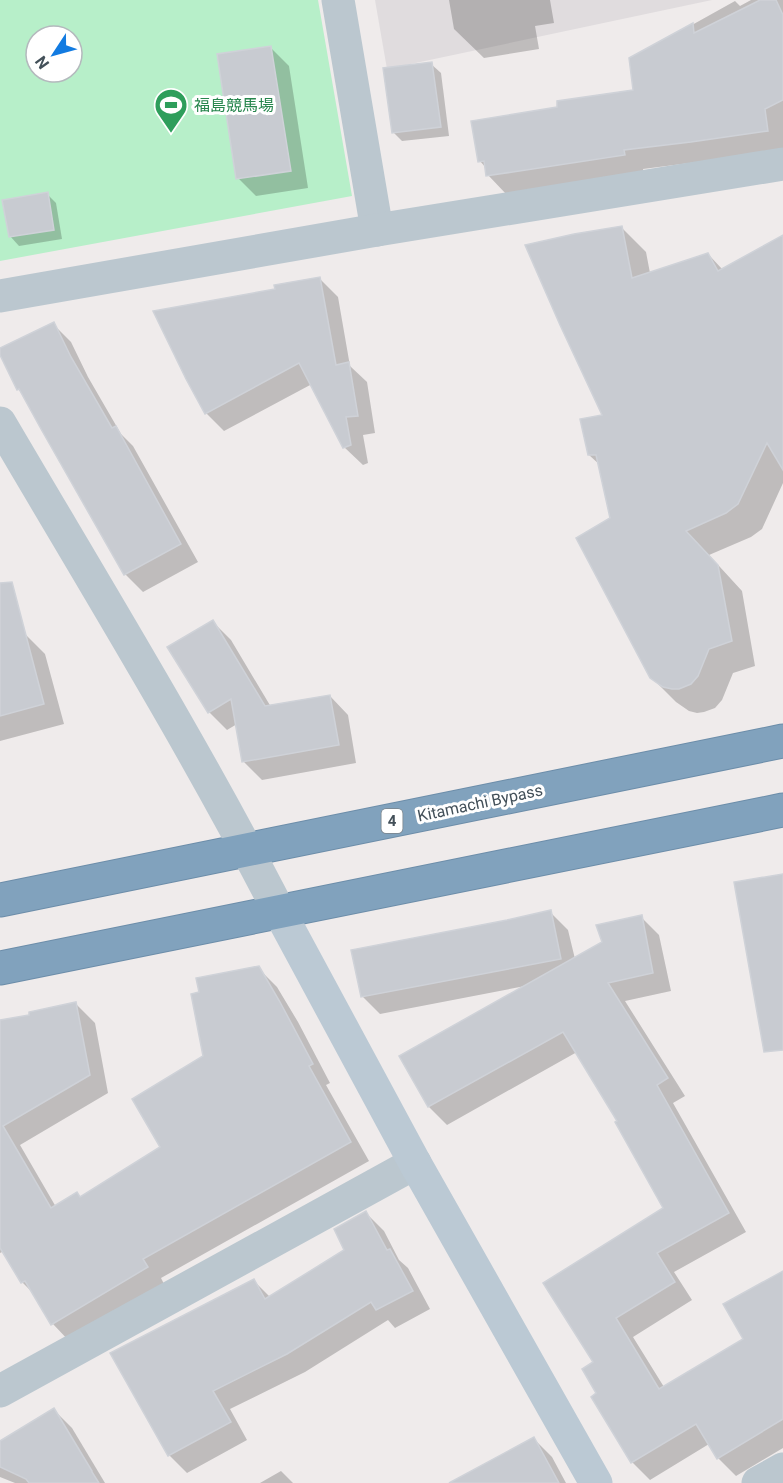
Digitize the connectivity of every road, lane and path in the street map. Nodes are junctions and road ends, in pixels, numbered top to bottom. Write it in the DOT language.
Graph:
graph roads {
  1 [pos="338,0"];
  2 [pos="783,164"];
  3 [pos="377,230"];
  4 [pos="0,296"];
  5 [pos="0,423"];
  6 [pos="783,741"];
  7 [pos="783,810"];
  8 [pos="248,851"];
  9 [pos="0,900"];
  10 [pos="279,911"];
  11 [pos="0,968"];
  12 [pos="415,1163"];
  13 [pos="0,1391"];
  14 [pos="783,1469"];
  15 [pos="596,1483"];
  16 [pos="758,1483"];
  1 -- 3 [label="street"];
  2 -- 3 [label="street"];
  3 -- 4 [label="street"];
  5 -- 8 [label="street"];
  6 -- 8 [label="highway, Kitamachi Bypass / 4"];
  7 -- 10 [label="highway"];
  8 -- 9 [label="highway, Kitamachi Bypass / 4"];
  8 -- 10 [label="street"];
  10 -- 11 [label="highway"];
  10 -- 12 [label="street"];
  12 -- 13 [label="street"];
  12 -- 15 [label="street"];
  14 -- 16 [label="street"];
}
